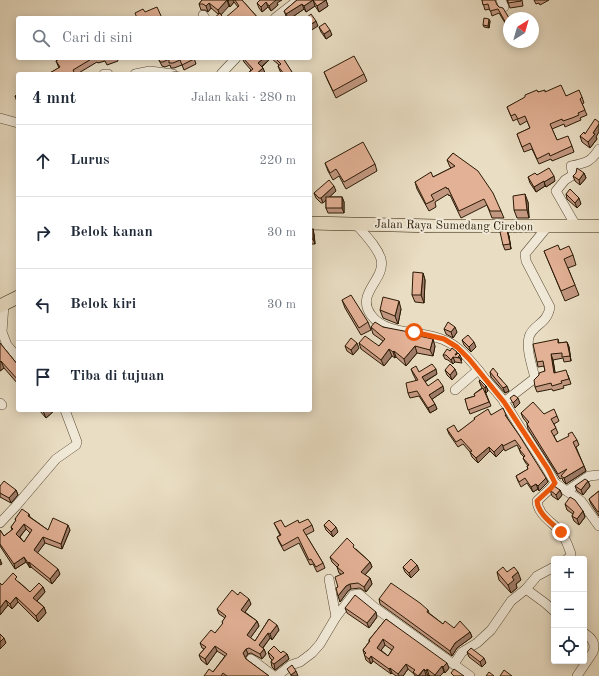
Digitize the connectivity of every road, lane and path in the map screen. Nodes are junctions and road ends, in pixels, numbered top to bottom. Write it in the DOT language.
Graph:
graph roads {
  1 [pos="298,0"];
  2 [pos="278,16"];
  3 [pos="234,60"];
  4 [pos="145,72"];
  5 [pos="158,72"];
  6 [pos="223,72"];
  7 [pos="0,118"];
  8 [pos="16,122"];
  9 [pos="599,149"];
  10 [pos="312,223"];
  11 [pos="356,224"];
  12 [pos="548,226"];
  13 [pos="576,226"];
  14 [pos="599,226"];
  15 [pos="16,298"];
  16 [pos="2,305"];
  17 [pos="1,329"];
  18 [pos="16,356"];
  19 [pos="478,370"];
  20 [pos="455,390"];
  21 [pos="504,402"];
  22 [pos="66,412"];
  23 [pos="599,475"];
  24 [pos="555,483"];
  25 [pos="567,491"];
  26 [pos="0,523"];
  27 [pos="599,526"];
  28 [pos="572,556"];
  29 [pos="551,568"];
  30 [pos="329,579"];
  31 [pos="526,589"];
  32 [pos="551,608"];
  33 [pos="336,617"];
  34 [pos="587,635"];
  35 [pos="251,659"];
  36 [pos="587,661"];
  37 [pos="454,664"];
  38 [pos="585,664"];
  39 [pos="274,676"];
  40 [pos="277,676"];
  41 [pos="470,676"];
  42 [pos="577,676"];
  1 -- 2 [label="street"];
  3 -- 6 [label="street"];
  4 -- 5 [label="street"];
  7 -- 8 [label="street"];
  9 -- 13 [label="street"];
  10 -- 11 [label="highway, Jalan Raya Sumedang Cirebon"];
  11 -- 12 [label="highway, Jalan Raya Sumedang Cirebon"];
  11 -- 19 [label="street"];
  12 -- 13 [label="highway, Jalan Raya Sumedang Cirebon"];
  12 -- 21 [label="street"];
  13 -- 14 [label="highway, Jalan Raya Sumedang Cirebon"];
  15 -- 16 [label="highway"];
  16 -- 17 [label="street"];
  17 -- 18 [label="street"];
  19 -- 20 [label="street"];
  19 -- 21 [label="street"];
  21 -- 24 [label="street"];
  22 -- 26 [label="street"];
  23 -- 25 [label="street"];
  24 -- 25 [label="street"];
  24 -- 28 [label="street"];
  25 -- 27 [label="street"];
  29 -- 31 [label="street"];
  30 -- 33 [label="street"];
  31 -- 32 [label="street"];
  31 -- 37 [label="street"];
  33 -- 37 [label="street"];
  33 -- 40 [label="street"];
  34 -- 36 [label="street"];
  35 -- 39 [label="street"];
  37 -- 41 [label="street"];
  38 -- 42 [label="street"];
}
